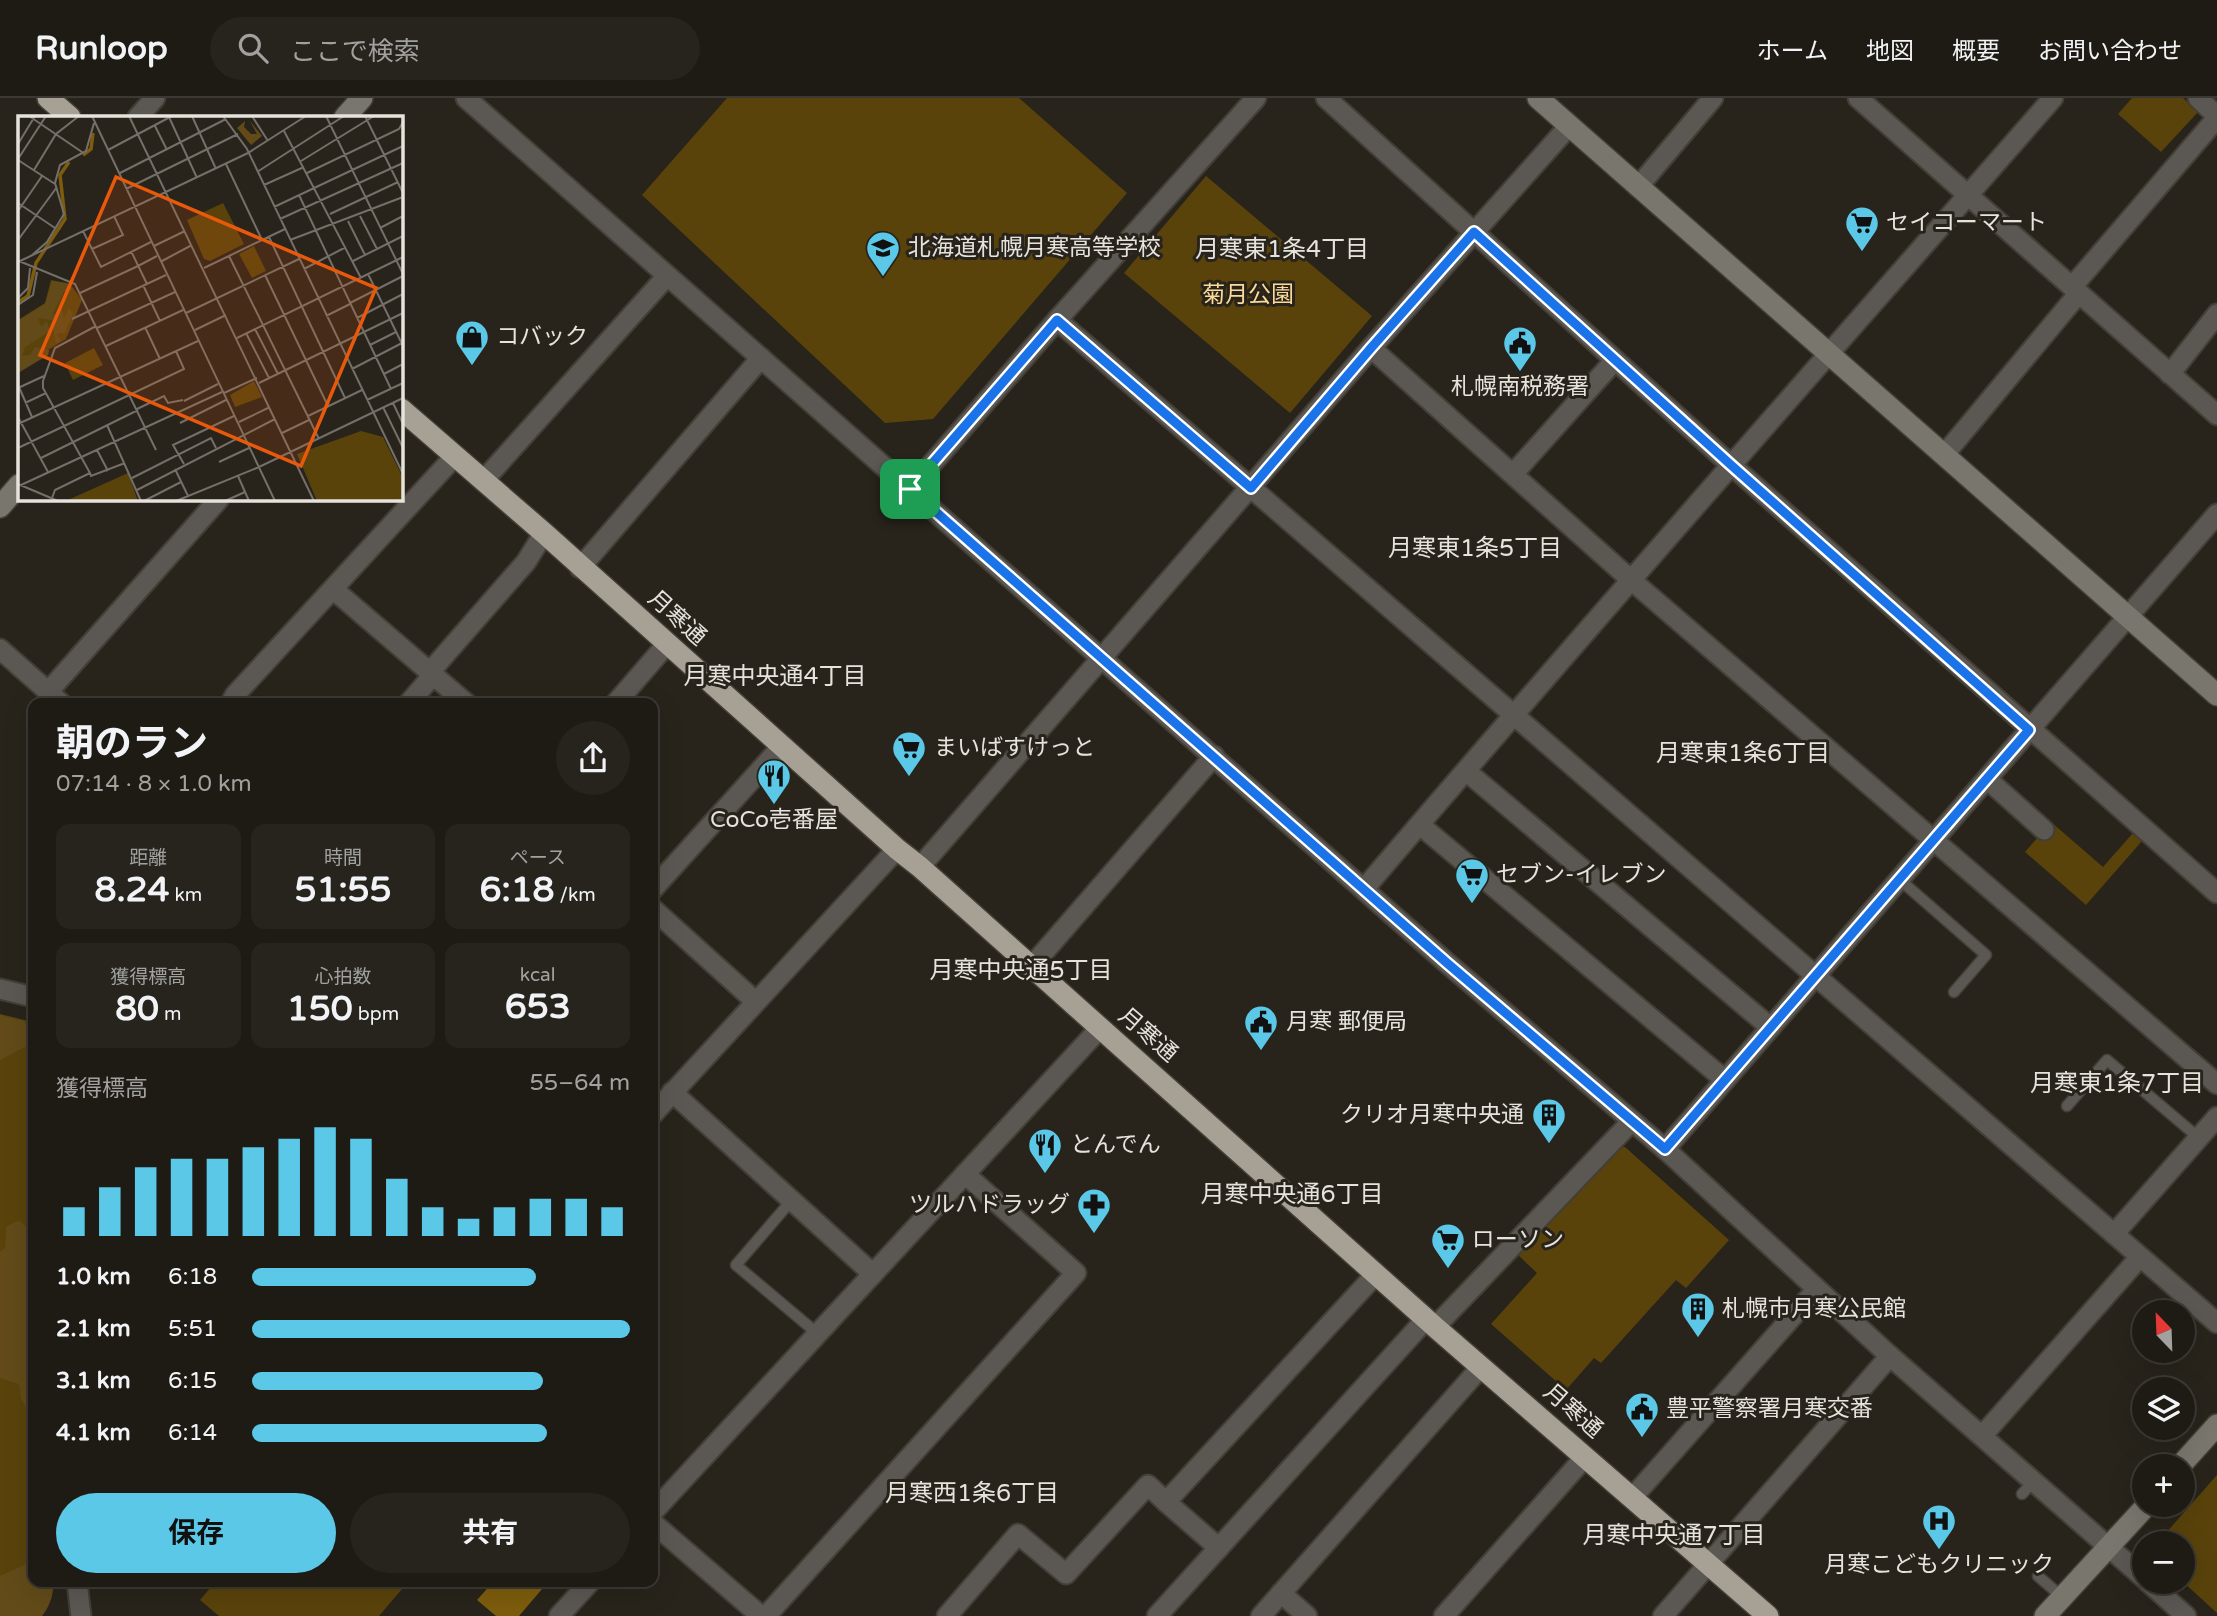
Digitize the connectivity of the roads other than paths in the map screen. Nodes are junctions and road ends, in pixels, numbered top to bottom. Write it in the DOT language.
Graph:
graph roads {
  1 [pos="48,98"];
  2 [pos="155,98"];
  3 [pos="362,98"];
  4 [pos="466,98"];
  5 [pos="1326,98"];
  6 [pos="1538,98"];
  7 [pos="1713,98"];
  8 [pos="1858,98"];
  9 [pos="2053,98"];
  10 [pos="2197,98"];
  11 [pos="1250,100"];
  12 [pos="68,116"];
  13 [pos="139,116"];
  14 [pos="346,116"];
  15 [pos="2217,117"];
  16 [pos="1569,126"];
  17 [pos="1638,187"];
  18 [pos="1969,195"];
  19 [pos="1474,232"];
  20 [pos="667,276"];
  21 [pos="2076,290"];
  22 [pos="2217,314"];
  23 [pos="1057,320"];
  24 [pos="1371,348"];
  25 [pos="1829,355"];
  26 [pos="761,358"];
  27 [pos="1615,360"];
  28 [pos="2170,374"];
  29 [pos="402,410"];
  30 [pos="2217,415"];
  31 [pos="1944,455"];
  32 [pos="454,457"];
  33 [pos="1731,465"];
  34 [pos="1513,474"];
  35 [pos="483,481"];
  36 [pos="18,486"];
  37 [pos="1251,488"];
  38 [pos="910,489"];
  39 [pos="218,500"];
  40 [pos="0,507"];
  41 [pos="2217,514"];
  42 [pos="544,533"];
  43 [pos="580,568"];
  44 [pos="1630,579"];
  45 [pos="333,589"];
  46 [pos="2130,617"];
  47 [pos="667,644"];
  48 [pos="0,649"];
  49 [pos="1102,657"];
  50 [pos="432,673"];
  51 [pos="2217,695"];
  52 [pos="55,698"];
  53 [pos="233,698"];
  54 [pos="413,698"];
  55 [pos="460,698"];
  56 [pos="620,698"];
  57 [pos="1514,716"];
  58 [pos="2029,730"];
  59 [pos="782,746"];
  60 [pos="1214,756"];
  61 [pos="1466,771"];
  62 [pos="1987,779"];
  63 [pos="1420,825"];
  64 [pos="2044,830"];
  65 [pos="1933,840"];
  66 [pos="897,849"];
  67 [pos="920,867"];
  68 [pos="1899,879"];
  69 [pos="658,882"];
  70 [pos="1364,889"];
  71 [pos="2217,893"];
  72 [pos="658,914"];
  73 [pos="1031,967"];
  74 [pos="1815,975"];
  75 [pos="0,989"];
  76 [pos="1954,992"];
  77 [pos="28,996"];
  78 [pos="755,1001"];
  79 [pos="1770,1027"];
  80 [pos="1100,1028"];
  81 [pos="1725,1080"];
  82 [pos="2217,1084"];
  83 [pos="671,1092"];
  84 [pos="2067,1105"];
  85 [pos="658,1108"];
  86 [pos="2217,1117"];
  87 [pos="1632,1121"];
  88 [pos="2199,1138"];
  89 [pos="1665,1149"];
  90 [pos="965,1174"];
  91 [pos="791,1201"];
  92 [pos="2114,1234"];
  93 [pos="2140,1257"];
  94 [pos="1376,1273"];
  95 [pos="873,1274"];
  96 [pos="1816,1290"];
  97 [pos="1431,1323"];
  98 [pos="2217,1323"];
  99 [pos="818,1334"];
  100 [pos="1890,1356"];
  101 [pos="1481,1367"];
  102 [pos="2217,1425"];
  103 [pos="1982,1436"];
  104 [pos="2191,1454"];
  105 [pos="1585,1457"];
  106 [pos="1632,1498"];
  107 [pos="1166,1502"];
  108 [pos="658,1507"];
  109 [pos="2136,1517"];
  110 [pos="658,1527"];
  111 [pos="2110,1547"];
  112 [pos="1219,1548"];
  113 [pos="1708,1563"];
  114 [pos="2132,1567"];
  115 [pos="2038,1576"];
  116 [pos="78,1587"];
  117 [pos="585,1587"];
  118 [pos="1281,1593"];
  119 [pos="2161,1594"];
  120 [pos="2062,1598"];
  121 [pos="81,1616"];
  122 [pos="559,1616"];
  123 [pos="761,1616"];
  124 [pos="766,1616"];
  125 [pos="947,1616"];
  126 [pos="1157,1616"];
  127 [pos="1261,1616"];
  128 [pos="1307,1616"];
  129 [pos="1444,1616"];
  130 [pos="1663,1616"];
  131 [pos="1768,1616"];
  132 [pos="2045,1616"];
  133 [pos="2186,1616"];
  1 -- 12 [label="highway"];
  2 -- 13 [label="street"];
  3 -- 14 [label="street"];
  4 -- 20 [label="street"];
  5 -- 19 [label="street"];
  6 -- 16 [label="street"];
  7 -- 17 [label="street"];
  8 -- 18 [label="street"];
  9 -- 18 [label="street"];
  10 -- 15 [label="street"];
  11 -- 23 [label="street"];
  15 -- 21 [label="street"];
  16 -- 17 [label="street"];
  16 -- 19 [label="street"];
  17 -- 25 [label="street"];
  18 -- 21 [label="street"];
  18 -- 25 [label="street"];
  19 -- 24 [label="street"];
  19 -- 27 [label="street"];
  20 -- 26 [label="street"];
  20 -- 35 [label="street"];
  21 -- 28 [label="street"];
  21 -- 31 [label="street"];
  22 -- 28 [label="street"];
  23 -- 37 [label="street"];
  23 -- 38 [label="street"];
  24 -- 34 [label="street"];
  24 -- 37 [label="street"];
  25 -- 31 [label="street"];
  25 -- 33 [label="street"];
  26 -- 38 [label="street"];
  26 -- 43 [label="street"];
  27 -- 33 [label="street"];
  27 -- 34 [label="street"];
  28 -- 30 [label="street"];
  29 -- 32 [label="highway, 月寒通"];
  31 -- 46 [label="street"];
  32 -- 35 [label="highway, 月寒通"];
  32 -- 45 [label="street"];
  33 -- 44 [label="street"];
  33 -- 58 [label="street"];
  34 -- 44 [label="street"];
  35 -- 42 [label="highway, 月寒通"];
  36 -- 40 [label="street"];
  37 -- 49 [label="street"];
  37 -- 57 [label="street"];
  38 -- 49 [label="street"];
  39 -- 52 [label="street"];
  41 -- 46 [label="street"];
  42 -- 43 [label="highway, 月寒通"];
  42 -- 50 [label="street"];
  43 -- 47 [label="highway, 月寒通"];
  44 -- 57 [label="street"];
  44 -- 65 [label="street"];
  45 -- 50 [label="street"];
  45 -- 53 [label="street"];
  46 -- 51 [label="street"];
  46 -- 58 [label="street"];
  47 -- 56 [label="street"];
  47 -- 59 [label="highway, 月寒通"];
  48 -- 52 [label="street"];
  49 -- 60 [label="street"];
  49 -- 67 [label="street"];
  50 -- 54 [label="street"];
  50 -- 55 [label="street"];
  57 -- 61 [label="street"];
  57 -- 74 [label="street"];
  58 -- 62 [label="street"];
  58 -- 71 [label="street"];
  59 -- 66 [label="highway, 月寒通"];
  59 -- 69 [label="street"];
  60 -- 70 [label="street"];
  60 -- 73 [label="street"];
  61 -- 63 [label="street"];
  61 -- 79 [label="street"];
  62 -- 64 [label="street"];
  62 -- 65 [label="street"];
  63 -- 70 [label="street"];
  63 -- 81 [label="street"];
  65 -- 68 [label="street"];
  65 -- 82 [label="street"];
  66 -- 67 [label="highway, 月寒通"];
  66 -- 78 [label="street"];
  67 -- 73 [label="highway, 月寒通"];
  68 -- 74 [label="street"];
  68 -- 76 [label="lane"];
  70 -- 87 [label="street"];
  72 -- 78 [label="street"];
  73 -- 80 [label="highway, 月寒通"];
  74 -- 79 [label="street"];
  74 -- 92 [label="street"];
  75 -- 77 [label="street"];
  78 -- 83 [label="street"];
  79 -- 81 [label="street"];
  80 -- 90 [label="street"];
  80 -- 94 [label="highway, 月寒通"];
  81 -- 89 [label="street"];
  83 -- 85 [label="street"];
  83 -- 91 [label="street"];
  84 -- 88 [label="lane"];
  86 -- 88 [label="street"];
  87 -- 89 [label="street"];
  87 -- 97 [label="street"];
  88 -- 92 [label="street"];
  89 -- 96 [label="street"];
  90 -- 95 [label="street"];
  90 -- 124 [label="street"];
  91 -- 95 [label="street"];
  91 -- 99 [label="lane"];
  92 -- 93 [label="street"];
  93 -- 98 [label="street"];
  93 -- 103 [label="street"];
  94 -- 97 [label="highway, 月寒通"];
  94 -- 107 [label="street"];
  95 -- 99 [label="street"];
  96 -- 100 [label="street"];
  96 -- 106 [label="street"];
  97 -- 101 [label="highway, 月寒通"];
  97 -- 112 [label="street"];
  99 -- 108 [label="street"];
  100 -- 103 [label="street"];
  100 -- 113 [label="street"];
  101 -- 105 [label="highway, 月寒通"];
  101 -- 118 [label="street"];
  102 -- 104 [label="street"];
  103 -- 111 [label="street"];
  105 -- 106 [label="highway, 月寒通"];
  105 -- 129 [label="street"];
  106 -- 113 [label="highway, 月寒通"];
  107 -- 112 [label="street"];
  107 -- 125 [label="street"];
  109 -- 111 [label="street"];
  110 -- 123 [label="street"];
  111 -- 114 [label="street"];
  111 -- 120 [label="street"];
  112 -- 126 [label="street"];
  113 -- 130 [label="street"];
  113 -- 131 [label="highway, 月寒通"];
  115 -- 120 [label="lane"];
  116 -- 121 [label="street"];
  117 -- 122 [label="street"];
  118 -- 127 [label="street"];
  118 -- 128 [label="street"];
  119 -- 133 [label="street"];
  120 -- 132 [label="street"];
}
